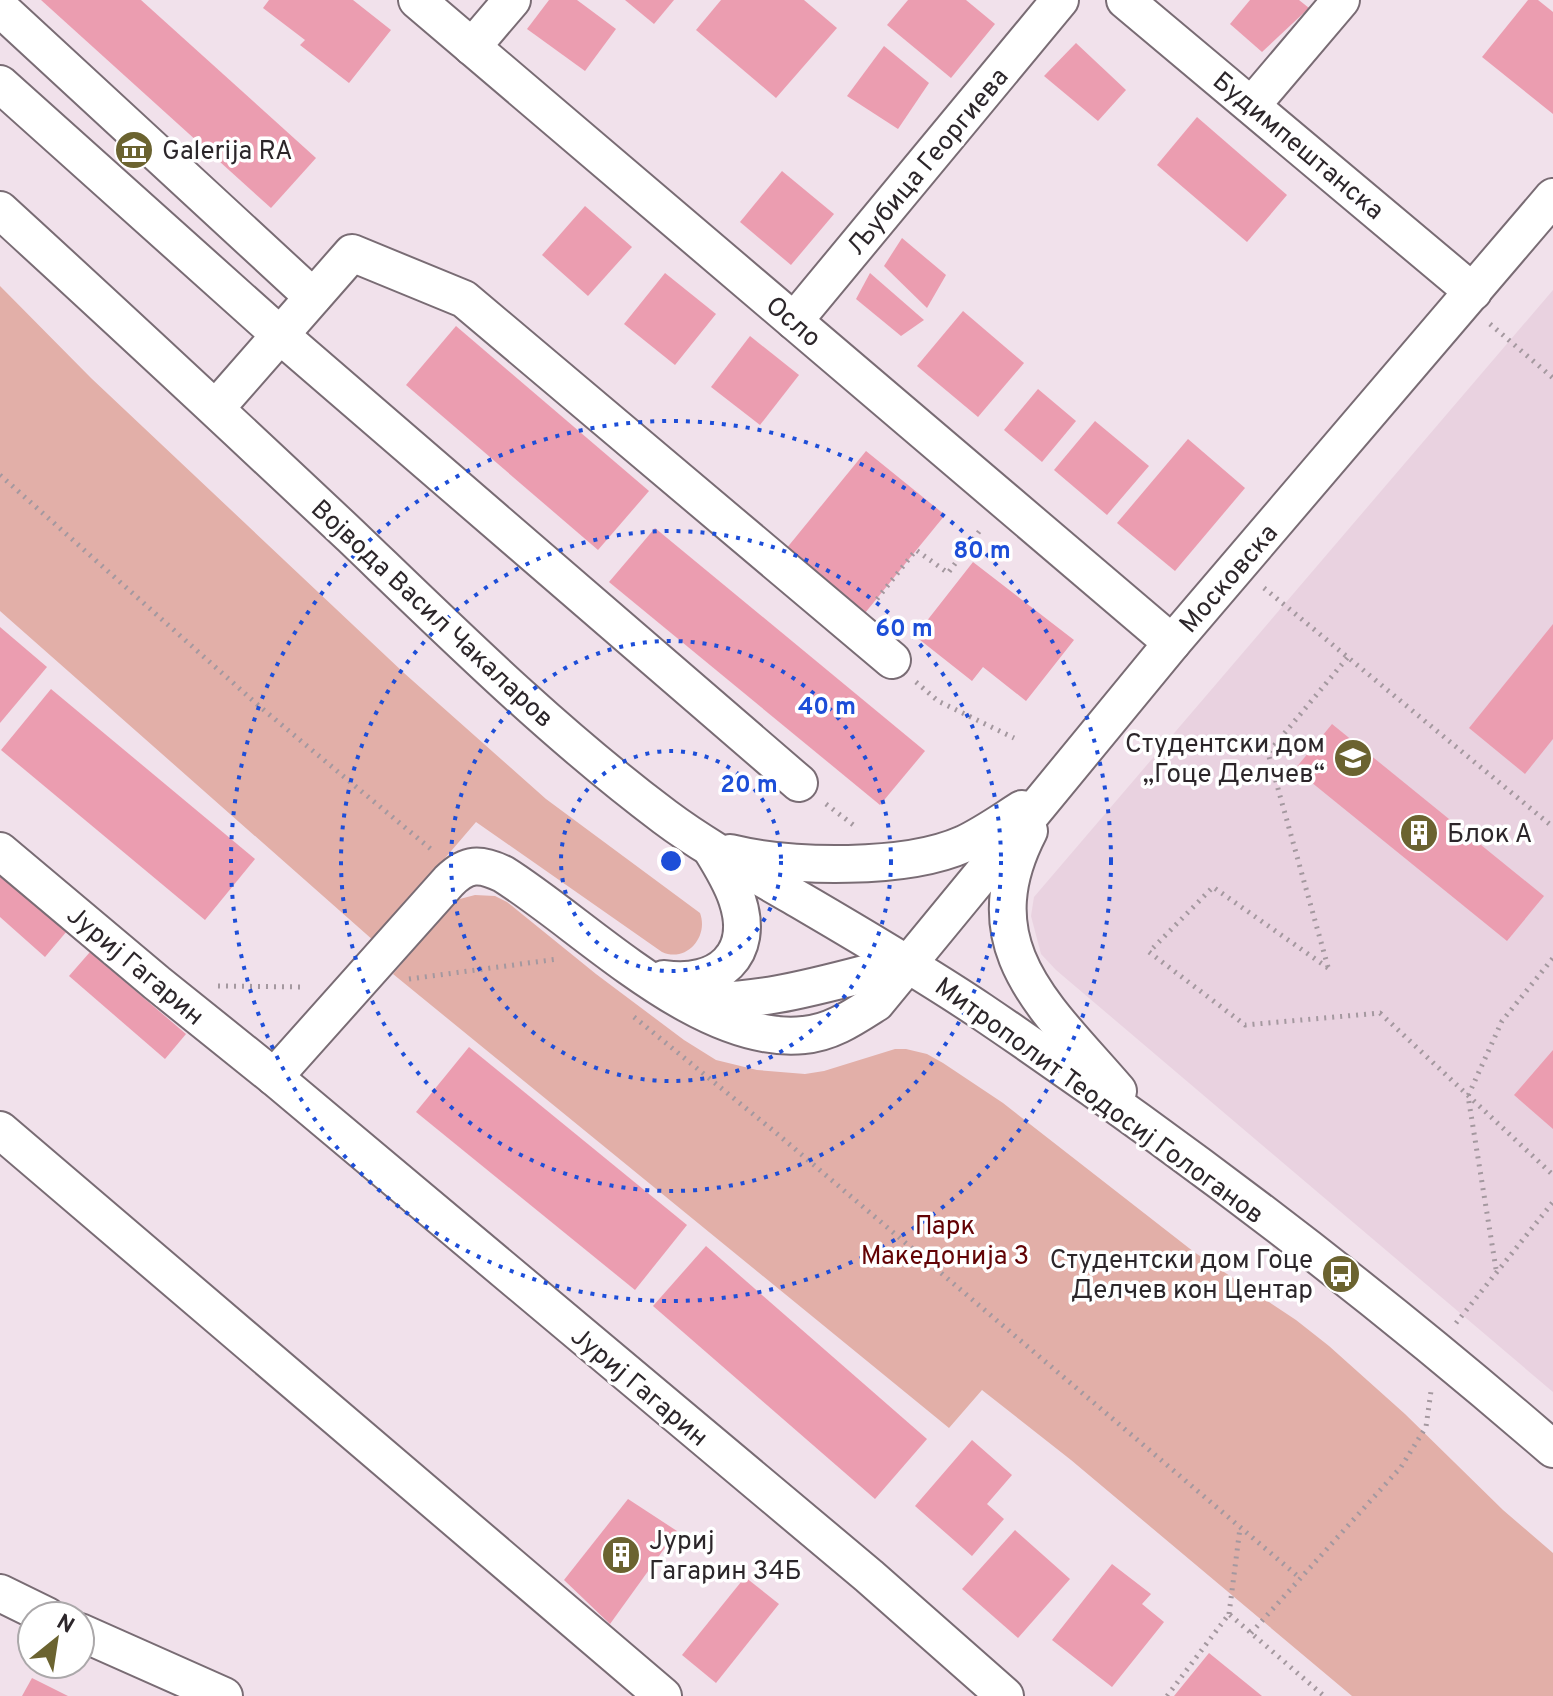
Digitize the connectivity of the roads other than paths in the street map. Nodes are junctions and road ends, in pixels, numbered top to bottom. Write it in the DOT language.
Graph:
graph roads {
  1 [pos="417,0"];
  2 [pos="512,0"];
  3 [pos="1060,0"];
  4 [pos="1125,0"];
  5 [pos="1341,0"];
  6 [pos="0,8"];
  7 [pos="472,47"];
  8 [pos="0,84"];
  9 [pos="1252,105"];
  10 [pos="1553,197"];
  11 [pos="0,210"];
  12 [pos="313,297"];
  13 [pos="1469,297"];
  14 [pos="794,321"];
  15 [pos="280,335"];
  16 [pos="216,408"];
  17 [pos="1172,643"];
  18 [pos="892,660"];
  19 [pos="799,783"];
  20 [pos="1050,790"];
  21 [pos="711,849"];
  22 [pos="0,851"];
  23 [pos="907,963"];
  24 [pos="646,977"];
  25 [pos="679,998"];
  26 [pos="274,1077"];
  27 [pos="0,1130"];
  28 [pos="1154,1133"];
  29 [pos="1553,1449"];
  30 [pos="96,1639"];
  31 [pos="224,1696"];
  32 [pos="663,1696"];
  33 [pos="1005,1696"];
  1 -- 7 [label="street, Осло"];
  2 -- 7 [label="street"];
  3 -- 14 [label="street, Љубица Георгиева"];
  4 -- 9 [label="street, Будимпештанска"];
  5 -- 9 [label="street"];
  6 -- 12 [label="street"];
  7 -- 14 [label="street, Осло"];
  8 -- 15 [label="street"];
  9 -- 13 [label="street, Будимпештанска"];
  10 -- 13 [label="street, Московска"];
  11 -- 16 [label="street, Војвода Васил Чакаларов"];
  12 -- 15 [label="street"];
  12 -- 18 [label="street"];
  13 -- 17 [label="street, Московска"];
  14 -- 17 [label="street, Осло"];
  15 -- 16 [label="street"];
  15 -- 19 [label="street"];
  16 -- 21 [label="street, Војвода Васил Чакаларов"];
  17 -- 20 [label="street, Московска"];
  20 -- 21 [label="street"];
  20 -- 23 [label="street, Московска"];
  20 -- 28 [label="street"];
  21 -- 23 [label="street, Војвода Васил Чакаларов"];
  21 -- 24 [label="street"];
  22 -- 26 [label="street, Јуриј Гагарин"];
  23 -- 25 [label="street"];
  23 -- 25 [label="street"];
  23 -- 28 [label="street, Митрополит Теодосиј Гологанов"];
  24 -- 25 [label="street"];
  24 -- 26 [label="street"];
  26 -- 33 [label="street, Јуриј Гагарин"];
  27 -- 32 [label="street"];
  28 -- 29 [label="street, Митрополит Теодосиј Гологанов"];
  30 -- 31 [label="street"];
}
